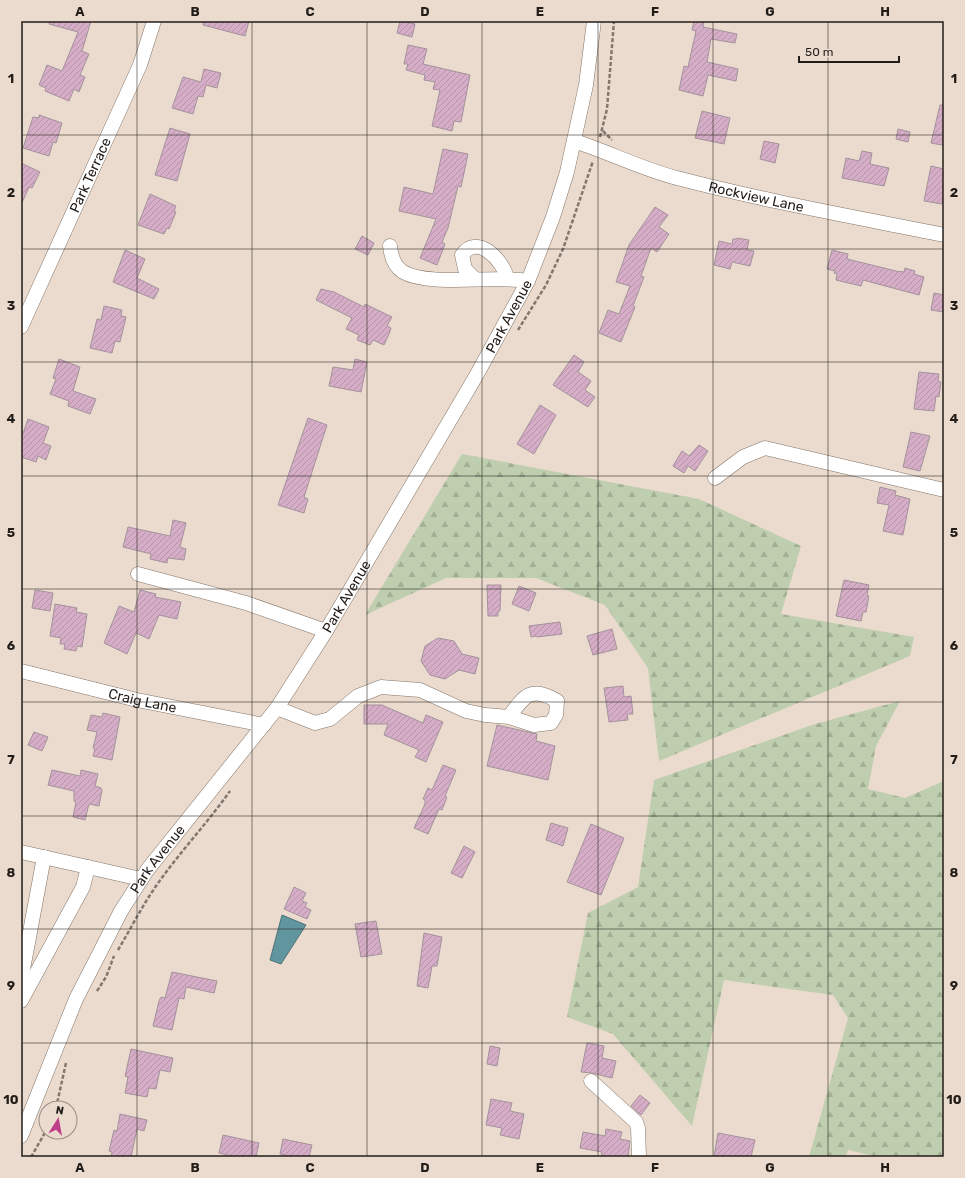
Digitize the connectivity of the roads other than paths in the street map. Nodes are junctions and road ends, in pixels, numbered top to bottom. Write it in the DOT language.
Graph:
graph roads {
  1 [pos="154,21"];
  2 [pos="594,21"];
  3 [pos="574,141"];
  4 [pos="944,235"];
  5 [pos="390,246"];
  6 [pos="474,278"];
  7 [pos="507,278"];
  8 [pos="528,281"];
  9 [pos="21,327"];
  10 [pos="715,478"];
  11 [pos="944,490"];
  12 [pos="138,574"];
  13 [pos="326,631"];
  14 [pos="21,671"];
  15 [pos="277,708"];
  16 [pos="509,717"];
  17 [pos="264,725"];
  18 [pos="21,852"];
  19 [pos="44,857"];
  20 [pos="88,867"];
  21 [pos="142,879"];
  22 [pos="21,980"];
  23 [pos="21,1000"];
  24 [pos="591,1081"];
  25 [pos="21,1136"];
  26 [pos="639,1157"];
  1 -- 9 [label="street, Park Terrace"];
  2 -- 3 [label="street, Park Avenue"];
  3 -- 4 [label="street, Rockview Lane"];
  3 -- 8 [label="street, Park Avenue"];
  5 -- 6 [label="street"];
  6 -- 7 [label="street"];
  6 -- 7 [label="street"];
  7 -- 8 [label="street"];
  8 -- 13 [label="street, Park Avenue"];
  10 -- 11 [label="street"];
  12 -- 13 [label="street"];
  13 -- 15 [label="street, Park Avenue"];
  14 -- 17 [label="street, Craig Lane"];
  15 -- 16 [label="street"];
  15 -- 17 [label="street, Park Avenue"];
  17 -- 21 [label="street, Park Avenue"];
  18 -- 19 [label="street"];
  19 -- 20 [label="street"];
  19 -- 22 [label="street"];
  20 -- 21 [label="street"];
  20 -- 23 [label="street"];
  21 -- 25 [label="street, Park Avenue"];
  24 -- 26 [label="street"];
}
